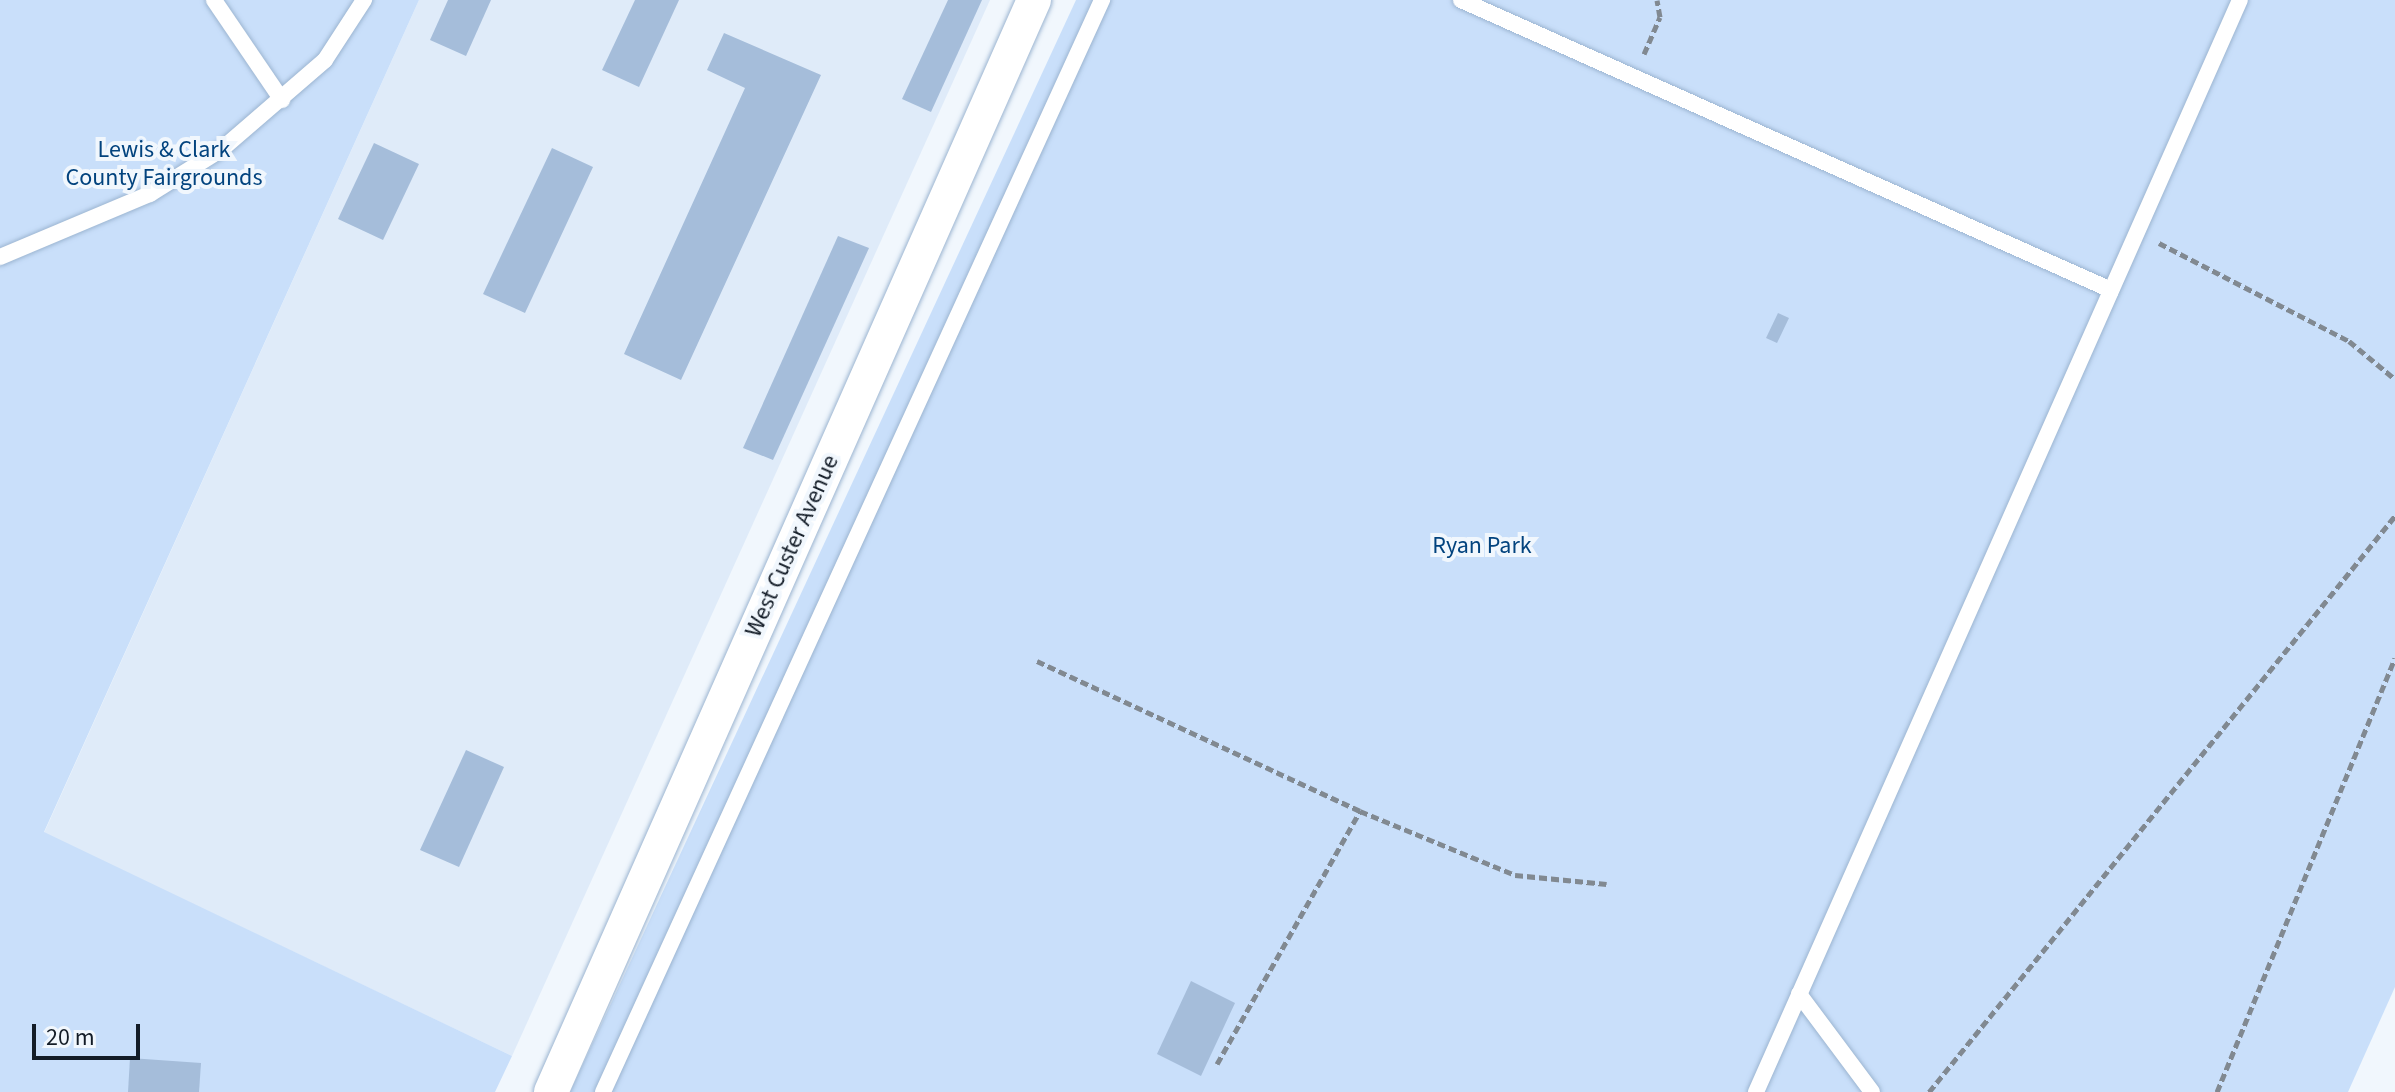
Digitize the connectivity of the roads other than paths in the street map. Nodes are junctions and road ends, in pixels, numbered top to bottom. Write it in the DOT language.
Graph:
graph roads {
  1 [pos="214,0"];
  2 [pos="364,0"];
  3 [pos="1034,0"];
  4 [pos="1102,0"];
  5 [pos="1461,0"];
  6 [pos="2240,0"];
  7 [pos="282,100"];
  8 [pos="0,257"];
  9 [pos="2111,290"];
  10 [pos="1799,994"];
  11 [pos="551,1092"];
  12 [pos="604,1092"];
  13 [pos="1756,1092"];
  14 [pos="1872,1092"];
  1 -- 7 [label="lane"];
  2 -- 7 [label="lane"];
  3 -- 11 [label="street, West Custer Avenue"];
  4 -- 12 [label="lane"];
  5 -- 9 [label="lane"];
  6 -- 9 [label="lane"];
  7 -- 8 [label="lane"];
  9 -- 10 [label="lane"];
  10 -- 13 [label="lane"];
  10 -- 14 [label="lane"];
}
